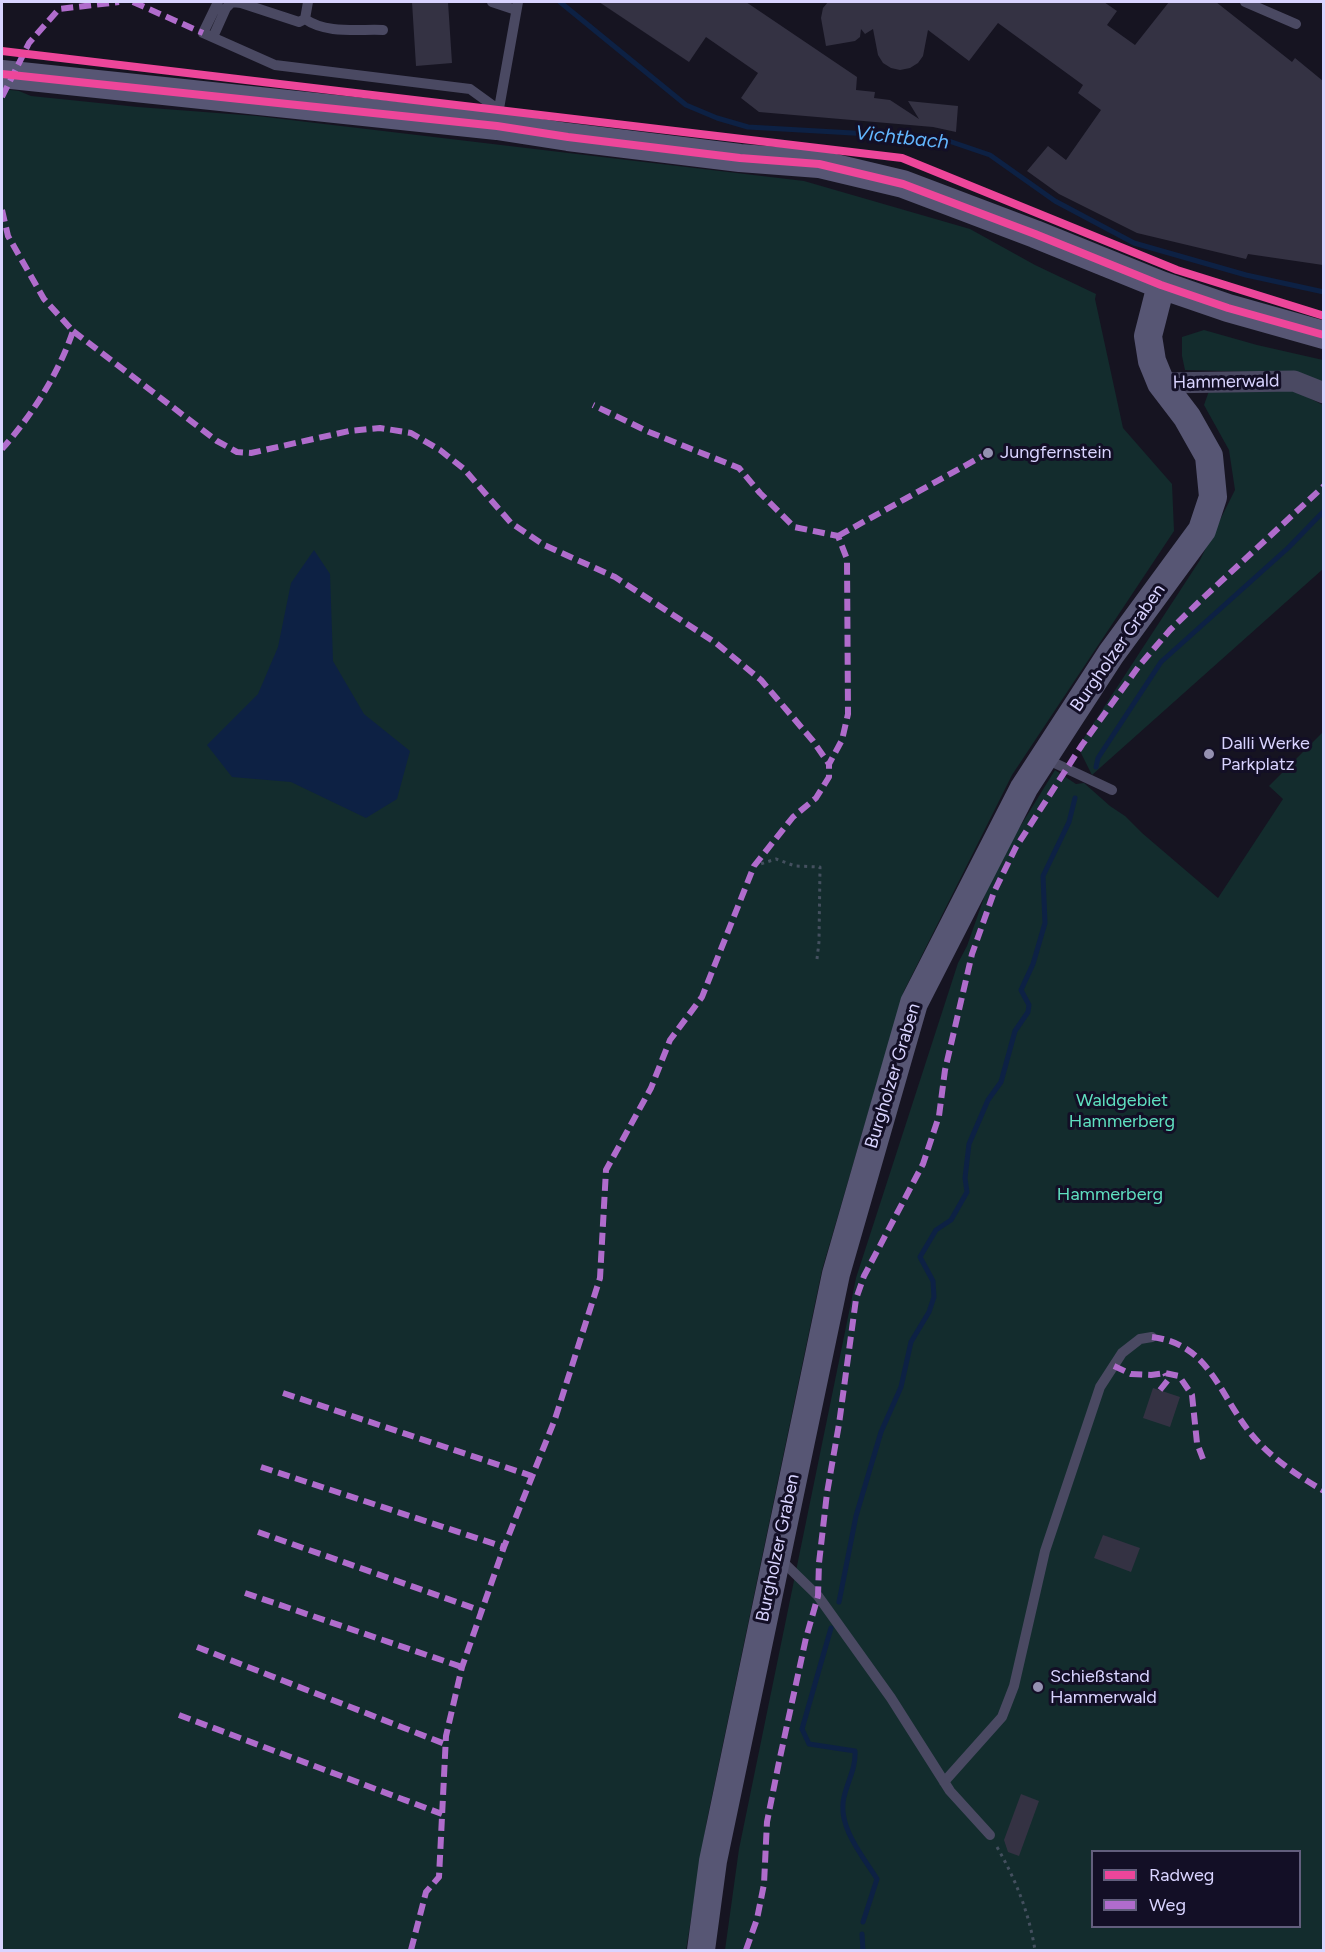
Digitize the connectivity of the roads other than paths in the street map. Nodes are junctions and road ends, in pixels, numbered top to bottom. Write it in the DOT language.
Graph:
graph roads {
  1 [pos="218,2"];
  2 [pos="232,2"];
  3 [pos="308,2"];
  4 [pos="492,2"];
  5 [pos="1245,2"];
  6 [pos="517,4"];
  7 [pos="305,19"];
  8 [pos="1296,24"];
  9 [pos="383,30"];
  10 [pos="213,37"];
  11 [pos="2,74"];
  12 [pos="498,118"];
  13 [pos="1161,285"];
  14 [pos="1323,335"];
  15 [pos="1161,383"];
  16 [pos="1323,393"];
  17 [pos="1044,758"];
  18 [pos="1112,790"];
  19 [pos="1152,1337"];
  20 [pos="776,1555"];
  21 [pos="944,1782"];
  22 [pos="990,1835"];
  23 [pos="700,1950"];
  1 -- 10 [label="lane"];
  2 -- 7 [label="lane"];
  2 -- 10 [label="lane"];
  3 -- 7 [label="lane"];
  4 -- 6 [label="lane"];
  5 -- 8 [label="lane"];
  6 -- 12 [label="lane"];
  7 -- 9 [label="lane"];
  10 -- 12 [label="lane"];
  11 -- 12 [label="main road"];
  12 -- 13 [label="main road"];
  13 -- 14 [label="main road"];
  13 -- 15 [label="main road, Burgholzer Graben"];
  15 -- 16 [label="street, Hammerwald"];
  15 -- 17 [label="main road, Burgholzer Graben"];
  17 -- 18 [label="lane"];
  17 -- 20 [label="main road, Burgholzer Graben"];
  19 -- 21 [label="lane"];
  20 -- 21 [label="lane"];
  20 -- 23 [label="main road, Burgholzer Graben"];
  21 -- 22 [label="lane"];
}
